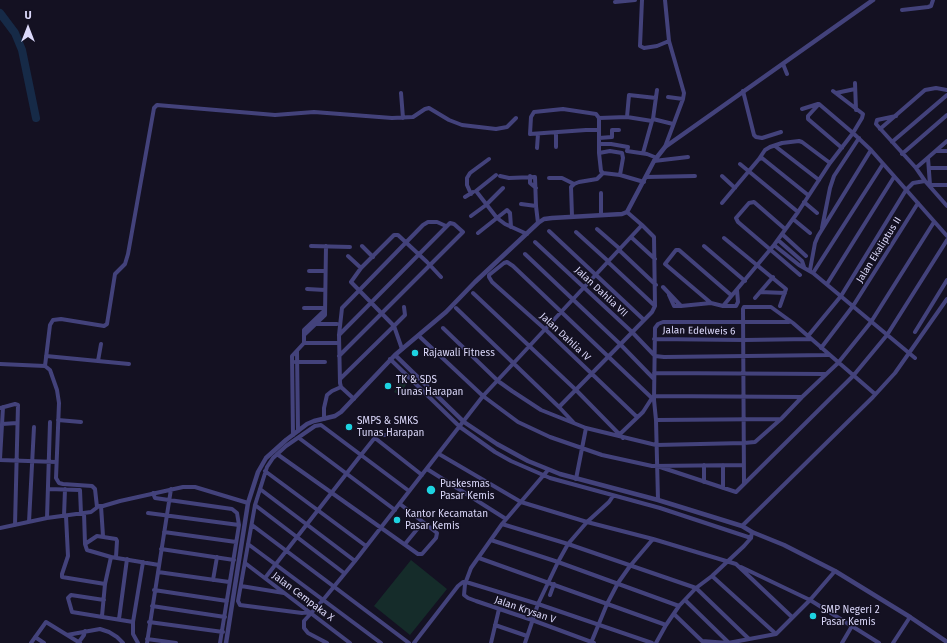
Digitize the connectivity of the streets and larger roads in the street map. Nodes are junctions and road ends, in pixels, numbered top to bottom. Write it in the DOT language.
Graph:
graph roads {
  1 [pos="635,0"];
  2 [pos="642,0"];
  3 [pos="665,0"];
  4 [pos="873,0"];
  5 [pos="933,0"];
  6 [pos="615,2"];
  7 [pos="902,10"];
  8 [pos="669,41"];
  9 [pos="783,64"];
  10 [pos="787,74"];
  11 [pos="854,83"];
  12 [pos="855,89"];
  13 [pos="657,90"];
  14 [pos="947,90"];
  15 [pos="743,91"];
  16 [pos="401,93"];
  17 [pos="947,95"];
  18 [pos="668,97"];
  19 [pos="656,98"];
  20 [pos="683,99"];
  21 [pos="819,104"];
  22 [pos="802,109"];
  23 [pos="856,110"];
  24 [pos="947,115"];
  25 [pos="896,116"];
  26 [pos="627,117"];
  27 [pos="403,118"];
  28 [pos="516,118"];
  29 [pos="599,118"];
  30 [pos="652,120"];
  31 [pos="673,124"];
  32 [pos="880,129"];
  33 [pos="599,130"];
  34 [pos="619,130"];
  35 [pos="781,132"];
  36 [pos="556,133"];
  37 [pos="853,133"];
  38 [pos="538,134"];
  39 [pos="612,137"];
  40 [pos="599,138"];
  41 [pos="859,138"];
  42 [pos="947,141"];
  43 [pos="892,142"];
  44 [pos="599,144"];
  45 [pos="611,144"];
  46 [pos="775,146"];
  47 [pos="556,147"];
  48 [pos="665,147"];
  49 [pos="537,148"];
  50 [pos="842,148"];
  51 [pos="871,150"];
  52 [pos="935,151"];
  53 [pos="947,151"];
  54 [pos="599,153"];
  55 [pos="644,154"];
  56 [pos="902,154"];
  57 [pos="688,157"];
  58 [pos="928,158"];
  59 [pos="489,159"];
  60 [pos="656,159"];
  61 [pos="759,159"];
  62 [pos="830,163"];
  63 [pos="740,164"];
  64 [pos="883,164"];
  65 [pos="916,168"];
  66 [pos="929,168"];
  67 [pos="947,168"];
  68 [pos="748,172"];
  69 [pos="603,173"];
  70 [pos="620,175"];
  71 [pos="694,176"];
  72 [pos="722,176"];
  73 [pos="894,177"];
  74 [pos="549,178"];
  75 [pos="645,179"];
  76 [pos="819,180"];
  77 [pos="925,181"];
  78 [pos="574,184"];
  79 [pos="930,185"];
  80 [pos="947,185"];
  81 [pos="503,188"];
  82 [pos="735,188"];
  83 [pos="906,190"];
  84 [pos="476,191"];
  85 [pos="601,193"];
  86 [pos="471,194"];
  87 [pos="808,195"];
  88 [pos="465,197"];
  89 [pos="804,202"];
  90 [pos="722,203"];
  91 [pos="918,203"];
  92 [pos="521,204"];
  93 [pos="946,204"];
  94 [pos="486,205"];
  95 [pos="536,206"];
  96 [pos="798,212"];
  97 [pos="817,213"];
  98 [pos="629,214"];
  99 [pos="601,215"];
  100 [pos="471,216"];
  101 [pos="572,216"];
  102 [pos="497,218"];
  103 [pos="793,219"];
  104 [pos="934,222"];
  105 [pos="538,223"];
  106 [pos="642,224"];
  107 [pos="446,226"];
  108 [pos="511,227"];
  109 [pos="597,229"];
  110 [pos="785,229"];
  111 [pos="821,230"];
  112 [pos="549,231"];
  113 [pos="576,232"];
  114 [pos="478,233"];
  115 [pos="810,233"];
  116 [pos="527,234"];
  117 [pos="782,234"];
  118 [pos="947,236"];
  119 [pos="631,237"];
  120 [pos="724,238"];
  121 [pos="778,240"];
  122 [pos="947,240"];
  123 [pos="535,242"];
  124 [pos="406,243"];
  125 [pos="774,245"];
  126 [pos="311,246"];
  127 [pos="326,246"];
  128 [pos="362,246"];
  129 [pos="704,246"];
  130 [pos="350,247"];
  131 [pos="619,249"];
  132 [pos="770,250"];
  133 [pos="793,253"];
  134 [pos="418,254"];
  135 [pos="525,254"];
  136 [pos="348,256"];
  137 [pos="806,256"];
  138 [pos="373,257"];
  139 [pos="789,257"];
  140 [pos="655,259"];
  141 [pos="608,262"];
  142 [pos="758,265"];
  143 [pos="430,266"];
  144 [pos="804,267"];
  145 [pos="361,268"];
  146 [pos="309,271"];
  147 [pos="325,271"];
  148 [pos="812,272"];
  149 [pos="596,275"];
  150 [pos="800,275"];
  151 [pos="441,277"];
  152 [pos="773,277"];
  153 [pos="947,280"];
  154 [pos="745,281"];
  155 [pos="827,284"];
  156 [pos="656,285"];
  157 [pos="585,287"];
  158 [pos="663,287"];
  159 [pos="307,289"];
  160 [pos="325,290"];
  161 [pos="359,290"];
  162 [pos="737,290"];
  163 [pos="760,292"];
  164 [pos="473,293"];
  165 [pos="785,293"];
  166 [pos="731,295"];
  167 [pos="841,296"];
  168 [pos="755,298"];
  169 [pos="947,299"];
  170 [pos="573,300"];
  171 [pos="371,303"];
  172 [pos="711,303"];
  173 [pos="655,306"];
  174 [pos="723,306"];
  175 [pos="780,306"];
  176 [pos="854,306"];
  177 [pos="404,307"];
  178 [pos="304,308"];
  179 [pos="456,308"];
  180 [pos="325,309"];
  181 [pos="561,312"];
  182 [pos="383,314"];
  183 [pos="644,320"];
  184 [pos="744,322"];
  185 [pos="790,322"];
  186 [pos="871,322"];
  187 [pos="315,324"];
  188 [pos="337,324"];
  189 [pos="394,326"];
  190 [pos="443,328"];
  191 [pos="546,330"];
  192 [pos="632,332"];
  193 [pos="915,332"];
  194 [pos="304,335"];
  195 [pos="339,335"];
  196 [pos="887,335"];
  197 [pos="420,337"];
  198 [pos="809,337"];
  199 [pos="654,339"];
  200 [pos="744,340"];
  201 [pos="304,343"];
  202 [pos="337,343"];
  203 [pos="102,344"];
  204 [pos="620,344"];
  205 [pos="530,347"];
  206 [pos="821,348"];
  207 [pos="402,349"];
  208 [pos="909,352"];
  209 [pos="395,354"];
  210 [pos="744,355"];
  211 [pos="829,355"];
  212 [pos="46,356"];
  213 [pos="339,356"];
  214 [pos="608,356"];
  215 [pos="655,356"];
  216 [pos="915,358"];
  217 [pos="390,359"];
  218 [pos="98,361"];
  219 [pos="295,362"];
  220 [pos="324,362"];
  221 [pos="514,363"];
  222 [pos="838,363"];
  223 [pos="0,364"];
  224 [pos="129,364"];
  225 [pos="45,366"];
  226 [pos="592,373"];
  227 [pos="654,373"];
  228 [pos="744,373"];
  229 [pos="825,374"];
  230 [pos="853,376"];
  231 [pos="340,379"];
  232 [pos="654,379"];
  233 [pos="498,381"];
  234 [pos="341,387"];
  235 [pos="576,390"];
  236 [pos="874,394"];
  237 [pos="483,396"];
  238 [pos="744,396"];
  239 [pos="802,397"];
  240 [pos="653,398"];
  241 [pos="354,399"];
  242 [pos="1,407"];
  243 [pos="559,407"];
  244 [pos="1,414"];
  245 [pos="637,417"];
  246 [pos="324,419"];
  247 [pos="744,419"];
  248 [pos="781,419"];
  249 [pos="58,420"];
  250 [pos="656,420"];
  251 [pos="50,422"];
  252 [pos="82,422"];
  253 [pos="464,422"];
  254 [pos="17,423"];
  255 [pos="2,424"];
  256 [pos="576,424"];
  257 [pos="34,427"];
  258 [pos="460,427"];
  259 [pos="586,428"];
  260 [pos="298,431"];
  261 [pos="370,434"];
  262 [pos="620,434"];
  263 [pos="293,435"];
  264 [pos="389,435"];
  265 [pos="376,436"];
  266 [pos="299,438"];
  267 [pos="624,438"];
  268 [pos="744,443"];
  269 [pos="656,446"];
  270 [pos="581,449"];
  271 [pos="277,454"];
  272 [pos="439,454"];
  273 [pos="361,455"];
  274 [pos="0,459"];
  275 [pos="16,460"];
  276 [pos="34,460"];
  277 [pos="49,461"];
  278 [pos="56,462"];
  279 [pos="704,465"];
  280 [pos="723,465"];
  281 [pos="744,465"];
  282 [pos="657,466"];
  283 [pos="426,469"];
  284 [pos="548,470"];
  285 [pos="265,471"];
  286 [pos="347,473"];
  287 [pos="422,475"];
  288 [pos="543,475"];
  289 [pos="576,479"];
  290 [pos="704,482"];
  291 [pos="744,484"];
  292 [pos="77,485"];
  293 [pos="723,488"];
  294 [pos="48,489"];
  295 [pos="65,489"];
  296 [pos="171,489"];
  297 [pos="260,489"];
  298 [pos="80,490"];
  299 [pos="409,491"];
  300 [pos="332,492"];
  301 [pos="153,493"];
  302 [pos="613,496"];
  303 [pos="169,500"];
  304 [pos="659,501"];
  305 [pos="521,502"];
  306 [pos="248,503"];
  307 [pos="400,504"];
  308 [pos="255,505"];
  309 [pos="99,507"];
  310 [pos="660,508"];
  311 [pos="317,510"];
  312 [pos="395,510"];
  313 [pos="83,514"];
  314 [pos="148,514"];
  315 [pos="65,516"];
  316 [pos="167,516"];
  317 [pos="47,518"];
  318 [pos="506,519"];
  319 [pos="29,522"];
  320 [pos="423,522"];
  321 [pos="587,522"];
  322 [pos="307,523"];
  323 [pos="502,524"];
  324 [pos="15,525"];
  325 [pos="239,525"];
  326 [pos="252,525"];
  327 [pos="742,526"];
  328 [pos="0,528"];
  329 [pos="381,528"];
  330 [pos="164,532"];
  331 [pos="752,532"];
  332 [pos="103,536"];
  333 [pos="296,536"];
  334 [pos="653,538"];
  335 [pos="751,538"];
  336 [pos="491,540"];
  337 [pos="236,542"];
  338 [pos="85,544"];
  339 [pos="248,544"];
  340 [pos="405,544"];
  341 [pos="568,544"];
  342 [pos="366,546"];
  343 [pos="161,549"];
  344 [pos="286,550"];
  345 [pos="114,557"];
  346 [pos="217,557"];
  347 [pos="479,558"];
  348 [pos="127,559"];
  349 [pos="234,560"];
  350 [pos="355,561"];
  351 [pos="144,562"];
  352 [pos="558,562"];
  353 [pos="727,562"];
  354 [pos="245,563"];
  355 [pos="736,564"];
  356 [pos="159,565"];
  357 [pos="275,565"];
  358 [pos="630,566"];
  359 [pos="234,571"];
  360 [pos="835,571"];
  361 [pos="158,572"];
  362 [pos="344,573"];
  363 [pos="712,576"];
  364 [pos="265,578"];
  365 [pos="213,580"];
  366 [pos="230,582"];
  367 [pos="466,582"];
  368 [pos="547,582"];
  369 [pos="618,583"];
  370 [pos="106,584"];
  371 [pos="554,584"];
  372 [pos="241,586"];
  373 [pos="334,587"];
  374 [pos="696,588"];
  375 [pos="154,590"];
  376 [pos="284,593"];
  377 [pos="550,595"];
  378 [pos="104,600"];
  379 [pos="323,600"];
  380 [pos="810,600"];
  381 [pos="227,601"];
  382 [pos="686,601"];
  383 [pos="538,604"];
  384 [pos="607,604"];
  385 [pos="152,606"];
  386 [pos="679,606"];
  387 [pos="499,609"];
  388 [pos="310,612"];
  389 [pos="674,614"];
  390 [pos="102,616"];
  391 [pos="225,617"];
  392 [pos="792,617"];
  393 [pos="910,617"];
  394 [pos="119,619"];
  395 [pos="532,620"];
  396 [pos="133,622"];
  397 [pos="149,622"];
  398 [pos="495,625"];
  399 [pos="598,625"];
  400 [pos="666,625"];
  401 [pos="852,626"];
  402 [pos="86,631"];
  403 [pos="223,632"];
  404 [pos="776,634"];
  405 [pos="66,635"];
  406 [pos="527,636"];
  407 [pos="35,637"];
  408 [pos="749,639"];
  409 [pos="147,641"];
  410 [pos="223,642"];
  411 [pos="702,642"];
  412 [pos="947,642"];
  413 [pos="31,643"];
  414 [pos="44,643"];
  415 [pos="80,643"];
  416 [pos="123,643"];
  417 [pos="138,643"];
  418 [pos="176,643"];
  419 [pos="327,643"];
  420 [pos="350,643"];
  421 [pos="381,643"];
  422 [pos="409,643"];
  423 [pos="414,643"];
  424 [pos="492,643"];
  425 [pos="526,643"];
  426 [pos="592,643"];
  427 [pos="652,643"];
  428 [pos="656,643"];
  429 [pos="728,643"];
  430 [pos="842,643"];
  431 [pos="879,643"];
  432 [pos="893,643"];
  1 -- 6 [label="street"];
  2 -- 8 [label="street"];
  3 -- 8 [label="street"];
  4 -- 9 [label="street"];
  5 -- 7 [label="street"];
  8 -- 20 [label="street"];
  9 -- 10 [label="street"];
  9 -- 15 [label="street"];
  11 -- 12 [label="street"];
  12 -- 23 [label="street"];
  12 -- 23 [label="street"];
  13 -- 19 [label="street"];
  14 -- 25 [label="street"];
  15 -- 35 [label="street"];
  15 -- 48 [label="street"];
  16 -- 27 [label="street"];
  17 -- 43 [label="street"];
  18 -- 20 [label="street"];
  19 -- 26 [label="street"];
  19 -- 30 [label="street"];
  20 -- 31 [label="street"];
  21 -- 22 [label="street"];
  21 -- 37 [label="street"];
  21 -- 50 [label="street"];
  23 -- 37 [label="street"];
  24 -- 56 [label="street"];
  25 -- 32 [label="street"];
  25 -- 32 [label="street"];
  26 -- 29 [label="street"];
  26 -- 30 [label="street"];
  27 -- 28 [label="street"];
  27 -- 212 [label="street"];
  29 -- 33 [label="street"];
  29 -- 38 [label="street"];
  30 -- 31 [label="street"];
  30 -- 55 [label="street"];
  31 -- 48 [label="street"];
  32 -- 43 [label="street"];
  33 -- 36 [label="street"];
  33 -- 40 [label="street"];
  34 -- 39 [label="street"];
  36 -- 38 [label="street"];
  36 -- 47 [label="street"];
  37 -- 41 [label="street"];
  37 -- 50 [label="street"];
  38 -- 49 [label="street"];
  39 -- 40 [label="street"];
  39 -- 45 [label="street"];
  40 -- 44 [label="street"];
  41 -- 51 [label="street"];
  41 -- 111 [label="street"];
  42 -- 52 [label="street"];
  43 -- 56 [label="street"];
  44 -- 45 [label="street"];
  44 -- 54 [label="street"];
  45 -- 55 [label="street"];
  46 -- 61 [label="street"];
  46 -- 62 [label="street"];
  46 -- 76 [label="street"];
  48 -- 60 [label="street"];
  50 -- 62 [label="street"];
  51 -- 64 [label="street"];
  51 -- 111 [label="street"];
  52 -- 53 [label="street"];
  52 -- 58 [label="street"];
  54 -- 69 [label="street"];
  54 -- 70 [label="street"];
  55 -- 60 [label="street"];
  56 -- 65 [label="street"];
  57 -- 60 [label="street"];
  58 -- 65 [label="street"];
  58 -- 66 [label="street"];
  59 -- 86 [label="street"];
  60 -- 75 [label="street"];
  61 -- 68 [label="street"];
  61 -- 87 [label="street"];
  62 -- 76 [label="street"];
  63 -- 68 [label="street"];
  64 -- 73 [label="street"];
  64 -- 148 [label="street"];
  65 -- 77 [label="street"];
  66 -- 67 [label="street"];
  66 -- 79 [label="street"];
  68 -- 82 [label="street"];
  68 -- 96 [label="street"];
  69 -- 70 [label="street"];
  69 -- 78 [label="street"];
  70 -- 75 [label="street"];
  71 -- 75 [label="street"];
  72 -- 82 [label="street"];
  73 -- 83 [label="street"];
  73 -- 155 [label="street"];
  74 -- 78 [label="street"];
  75 -- 98 [label="street"];
  76 -- 87 [label="street"];
  77 -- 79 [label="street"];
  77 -- 83 [label="street"];
  78 -- 101 [label="street"];
  79 -- 80 [label="street"];
  79 -- 93 [label="street"];
  81 -- 94 [label="street"];
  82 -- 90 [label="street"];
  83 -- 91 [label="street"];
  83 -- 167 [label="street"];
  84 -- 86 [label="street"];
  84 -- 94 [label="street"];
  84 -- 95 [label="street"];
  85 -- 99 [label="street"];
  86 -- 88 [label="street"];
  87 -- 89 [label="street"];
  89 -- 96 [label="street"];
  89 -- 97 [label="street"];
  91 -- 104 [label="street"];
  91 -- 176 [label="street, Jalan Ekaliptus II"];
  92 -- 95 [label="street"];
  94 -- 100 [label="street"];
  94 -- 102 [label="street"];
  95 -- 105 [label="street"];
  96 -- 103 [label="street"];
  98 -- 99 [label="street"];
  98 -- 106 [label="street"];
  99 -- 101 [label="street"];
  101 -- 105 [label="street"];
  102 -- 108 [label="street"];
  102 -- 108 [label="street"];
  102 -- 114 [label="street"];
  103 -- 110 [label="street"];
  103 -- 115 [label="street"];
  104 -- 118 [label="street"];
  104 -- 186 [label="street"];
  105 -- 116 [label="street"];
  106 -- 119 [label="street"];
  106 -- 140 [label="street"];
  107 -- 124 [label="street"];
  107 -- 134 [label="street"];
  107 -- 143 [label="street"];
  108 -- 116 [label="street"];
  109 -- 131 [label="street"];
  110 -- 117 [label="street"];
  110 -- 132 [label="street"];
  111 -- 148 [label="street"];
  112 -- 149 [label="street"];
  113 -- 141 [label="street"];
  116 -- 207 [label="street"];
  117 -- 121 [label="street"];
  117 -- 137 [label="street"];
  119 -- 131 [label="street"];
  119 -- 140 [label="street"];
  120 -- 142 [label="street"];
  121 -- 125 [label="street"];
  121 -- 133 [label="street"];
  122 -- 196 [label="street"];
  123 -- 157 [label="street, Jalan Dahlia VII"];
  124 -- 134 [label="street"];
  124 -- 138 [label="street"];
  124 -- 161 [label="street"];
  125 -- 132 [label="street"];
  125 -- 139 [label="street"];
  126 -- 127 [label="street"];
  127 -- 130 [label="street"];
  127 -- 147 [label="street"];
  128 -- 138 [label="street"];
  129 -- 154 [label="street"];
  131 -- 141 [label="street"];
  131 -- 156 [label="street"];
  132 -- 142 [label="street"];
  132 -- 150 [label="street"];
  133 -- 139 [label="street"];
  133 -- 144 [label="street"];
  134 -- 143 [label="street"];
  134 -- 171 [label="street"];
  135 -- 170 [label="street"];
  136 -- 145 [label="street"];
  138 -- 145 [label="street"];
  139 -- 144 [label="street"];
  140 -- 156 [label="street"];
  141 -- 149 [label="street"];
  141 -- 173 [label="street"];
  142 -- 152 [label="street"];
  142 -- 154 [label="street"];
  143 -- 151 [label="street"];
  143 -- 182 [label="street"];
  144 -- 148 [label="street"];
  145 -- 161 [label="street"];
  146 -- 147 [label="street"];
  147 -- 160 [label="street"];
  148 -- 155 [label="street"];
  149 -- 157 [label="street"];
  149 -- 183 [label="street"];
  152 -- 163 [label="street"];
  152 -- 165 [label="street"];
  153 -- 193 [label="street"];
  154 -- 162 [label="street"];
  155 -- 167 [label="street"];
  156 -- 173 [label="street"];
  157 -- 170 [label="street"];
  157 -- 192 [label="street, Jalan Dahlia VII"];
  158 -- 172 [label="street"];
  159 -- 160 [label="street"];
  160 -- 180 [label="street"];
  161 -- 171 [label="street"];
  161 -- 195 [label="street"];
  162 -- 166 [label="street"];
  162 -- 174 [label="street"];
  163 -- 165 [label="street"];
  163 -- 168 [label="street"];
  164 -- 205 [label="street"];
  165 -- 175 [label="street"];
  166 -- 172 [label="street"];
  166 -- 174 [label="street"];
  167 -- 176 [label="street"];
  167 -- 198 [label="street"];
  169 -- 208 [label="street"];
  170 -- 181 [label="street"];
  170 -- 204 [label="street"];
  171 -- 182 [label="street"];
  171 -- 195 [label="street"];
  172 -- 174 [label="street"];
  173 -- 183 [label="street"];
  176 -- 186 [label="street"];
  176 -- 206 [label="street, Jalan Ekaliptus II"];
  177 -- 189 [label="street"];
  178 -- 180 [label="street"];
  179 -- 221 [label="street"];
  180 -- 187 [label="street"];
  180 -- 194 [label="street"];
  181 -- 191 [label="street"];
  181 -- 191 [label="street, Jalan Dahlia IV"];
  181 -- 214 [label="street"];
  182 -- 189 [label="street"];
  182 -- 213 [label="street"];
  183 -- 192 [label="street"];
  184 -- 185 [label="street"];
  184 -- 185 [label="street"];
  184 -- 199 [label="street"];
  184 -- 200 [label="street"];
  185 -- 198 [label="street"];
  186 -- 196 [label="street"];
  186 -- 222 [label="street"];
  187 -- 188 [label="street"];
  187 -- 194 [label="street"];
  189 -- 207 [label="street"];
  189 -- 231 [label="street"];
  190 -- 233 [label="street"];
  191 -- 205 [label="street"];
  191 -- 226 [label="street, Jalan Dahlia IV"];
  192 -- 204 [label="street"];
  192 -- 215 [label="street, Jalan Dahlia VII"];
  194 -- 201 [label="street"];
  195 -- 213 [label="street"];
  196 -- 208 [label="street"];
  196 -- 230 [label="street"];
  197 -- 237 [label="street"];
  198 -- 200 [label="street, Jalan Edelweis 6"];
  198 -- 206 [label="street"];
  199 -- 200 [label="street, Jalan Edelweis 6"];
  199 -- 215 [label="street"];
  200 -- 210 [label="street"];
  201 -- 202 [label="street"];
  201 -- 219 [label="street"];
  203 -- 218 [label="street"];
  204 -- 214 [label="street"];
  204 -- 232 [label="street"];
  205 -- 221 [label="street"];
  205 -- 235 [label="street"];
  206 -- 211 [label="street"];
  207 -- 209 [label="street"];
  208 -- 216 [label="street"];
  208 -- 236 [label="street"];
  209 -- 217 [label="street"];
  209 -- 253 [label="street"];
  210 -- 211 [label="street"];
  210 -- 215 [label="street"];
  210 -- 228 [label="street"];
  211 -- 222 [label="street"];
  212 -- 218 [label="street"];
  212 -- 225 [label="street"];
  213 -- 231 [label="street"];
  214 -- 226 [label="street"];
  214 -- 240 [label="street"];
  215 -- 227 [label="street"];
  217 -- 241 [label="street"];
  217 -- 258 [label="street"];
  218 -- 224 [label="street"];
  219 -- 220 [label="street"];
  219 -- 260 [label="street"];
  219 -- 263 [label="street"];
  221 -- 233 [label="street"];
  221 -- 243 [label="street"];
  222 -- 229 [label="street"];
  222 -- 230 [label="street"];
  223 -- 225 [label="street"];
  225 -- 249 [label="street"];
  226 -- 235 [label="street"];
  226 -- 245 [label="street, Jalan Dahlia IV"];
  227 -- 228 [label="street"];
  227 -- 232 [label="street"];
  228 -- 229 [label="street"];
  228 -- 238 [label="street"];
  229 -- 239 [label="street"];
  230 -- 236 [label="street"];
  230 -- 291 [label="street"];
  231 -- 234 [label="street"];
  232 -- 240 [label="street"];
  233 -- 237 [label="street"];
  233 -- 256 [label="street"];
  234 -- 241 [label="street"];
  234 -- 246 [label="street"];
  235 -- 243 [label="street"];
  235 -- 262 [label="street"];
  236 -- 327 [label="street"];
  237 -- 253 [label="street"];
  237 -- 270 [label="street"];
  238 -- 239 [label="street"];
  238 -- 240 [label="street"];
  238 -- 247 [label="street"];
  239 -- 248 [label="street"];
  240 -- 245 [label="street"];
  240 -- 250 [label="street"];
  241 -- 246 [label="street"];
  242 -- 244 [label="street"];
  242 -- 254 [label="street"];
  243 -- 256 [label="street"];
  244 -- 255 [label="street"];
  245 -- 262 [label="street"];
  246 -- 260 [label="street"];
  247 -- 248 [label="street"];
  247 -- 250 [label="street"];
  247 -- 268 [label="street"];
  248 -- 268 [label="street"];
  249 -- 252 [label="street"];
  249 -- 278 [label="street"];
  250 -- 269 [label="street"];
  251 -- 277 [label="street"];
  253 -- 258 [label="street"];
  253 -- 284 [label="street"];
  254 -- 255 [label="street"];
  254 -- 275 [label="street"];
  255 -- 274 [label="street"];
  256 -- 259 [label="street"];
  257 -- 276 [label="street"];
  258 -- 272 [label="street"];
  258 -- 288 [label="street"];
  259 -- 267 [label="street"];
  259 -- 270 [label="street"];
  260 -- 263 [label="street"];
  261 -- 265 [label="street"];
  262 -- 267 [label="street"];
  263 -- 306 [label="street"];
  264 -- 265 [label="street"];
  265 -- 273 [label="street"];
  265 -- 287 [label="street"];
  266 -- 271 [label="street"];
  266 -- 273 [label="street"];
  266 -- 286 [label="street"];
  267 -- 269 [label="street"];
  268 -- 269 [label="street"];
  268 -- 281 [label="street"];
  269 -- 282 [label="street"];
  270 -- 282 [label="street"];
  270 -- 289 [label="street"];
  271 -- 285 [label="street"];
  271 -- 300 [label="street"];
  272 -- 283 [label="street"];
  272 -- 305 [label="street"];
  273 -- 286 [label="street"];
  273 -- 299 [label="street"];
  274 -- 275 [label="street"];
  275 -- 276 [label="street"];
  275 -- 324 [label="street"];
  276 -- 277 [label="street"];
  276 -- 319 [label="street"];
  277 -- 278 [label="street"];
  277 -- 294 [label="street"];
  278 -- 292 [label="street"];
  279 -- 280 [label="street"];
  279 -- 282 [label="street"];
  279 -- 290 [label="street"];
  280 -- 281 [label="street"];
  280 -- 293 [label="street"];
  281 -- 291 [label="street"];
  282 -- 290 [label="street"];
  282 -- 304 [label="street"];
  283 -- 287 [label="street"];
  283 -- 318 [label="street"];
  284 -- 288 [label="street"];
  284 -- 289 [label="street"];
  285 -- 297 [label="street"];
  285 -- 311 [label="street"];
  286 -- 300 [label="street"];
  286 -- 312 [label="street"];
  287 -- 299 [label="street"];
  288 -- 302 [label="street"];
  288 -- 305 [label="street"];
  289 -- 304 [label="street"];
  290 -- 293 [label="street"];
  291 -- 293 [label="street"];
  292 -- 298 [label="street"];
  292 -- 309 [label="street"];
  294 -- 295 [label="street"];
  294 -- 317 [label="street"];
  295 -- 298 [label="street"];
  295 -- 315 [label="street"];
  296 -- 301 [label="street"];
  296 -- 303 [label="street"];
  296 -- 306 [label="street"];
  297 -- 308 [label="street"];
  297 -- 322 [label="street"];
  298 -- 313 [label="street"];
  299 -- 307 [label="street"];
  300 -- 311 [label="street"];
  300 -- 329 [label="street"];
  301 -- 303 [label="street"];
  301 -- 309 [label="street"];
  302 -- 310 [label="street"];
  302 -- 321 [label="street"];
  303 -- 316 [label="street"];
  303 -- 325 [label="street"];
  304 -- 310 [label="street"];
  304 -- 327 [label="street"];
  305 -- 318 [label="street"];
  305 -- 321 [label="street"];
  306 -- 359 [label="street"];
  307 -- 312 [label="street"];
  307 -- 320 [label="street"];
  308 -- 326 [label="street"];
  308 -- 333 [label="street"];
  309 -- 313 [label="street"];
  309 -- 332 [label="street"];
  310 -- 335 [label="street"];
  311 -- 322 [label="street"];
  311 -- 342 [label="street"];
  312 -- 329 [label="street"];
  313 -- 315 [label="street"];
  313 -- 338 [label="street"];
  314 -- 316 [label="street"];
  315 -- 317 [label="street"];
  315 -- 370 [label="street"];
  316 -- 325 [label="street"];
  316 -- 330 [label="street"];
  317 -- 319 [label="street"];
  318 -- 323 [label="street"];
  319 -- 324 [label="street"];
  320 -- 340 [label="street"];
  320 -- 340 [label="street"];
  321 -- 334 [label="street"];
  321 -- 341 [label="street"];
  322 -- 333 [label="street"];
  322 -- 350 [label="street"];
  323 -- 336 [label="street"];
  323 -- 341 [label="street"];
  324 -- 328 [label="street"];
  325 -- 337 [label="street"];
  326 -- 339 [label="street"];
  326 -- 344 [label="street"];
  327 -- 331 [label="street"];
  329 -- 340 [label="street"];
  329 -- 342 [label="street"];
  330 -- 337 [label="street"];
  330 -- 343 [label="street"];
  331 -- 335 [label="street"];
  331 -- 360 [label="street"];
  332 -- 338 [label="street"];
  332 -- 345 [label="street"];
  333 -- 344 [label="street"];
  333 -- 362 [label="street"];
  334 -- 353 [label="street"];
  334 -- 358 [label="street"];
  335 -- 353 [label="street"];
  336 -- 347 [label="street"];
  336 -- 352 [label="street"];
  337 -- 349 [label="street"];
  338 -- 345 [label="street"];
  339 -- 354 [label="street"];
  339 -- 357 [label="street"];
  341 -- 352 [label="street"];
  341 -- 358 [label="street"];
  342 -- 350 [label="street"];
  343 -- 346 [label="street"];
  343 -- 356 [label="street"];
  344 -- 357 [label="street"];
  344 -- 373 [label="street"];
  345 -- 348 [label="street"];
  345 -- 370 [label="street"];
  346 -- 349 [label="street"];
  346 -- 365 [label="street"];
  347 -- 367 [label="street"];
  347 -- 368 [label="street"];
  348 -- 351 [label="street"];
  348 -- 394 [label="street"];
  349 -- 359 [label="street"];
  350 -- 362 [label="street"];
  351 -- 356 [label="street"];
  351 -- 396 [label="street"];
  352 -- 368 [label="street"];
  352 -- 369 [label="street"];
  353 -- 355 [label="street"];
  353 -- 363 [label="street"];
  354 -- 364 [label="street, Jalan Cempaka X"];
  354 -- 372 [label="street"];
  355 -- 380 [label="street"];
  355 -- 392 [label="street"];
  356 -- 361 [label="street"];
  357 -- 364 [label="street"];
  357 -- 379 [label="street"];
  358 -- 369 [label="street"];
  358 -- 374 [label="street"];
  359 -- 366 [label="street"];
  359 -- 410 [label="street"];
  360 -- 380 [label="street"];
  360 -- 393 [label="street"];
  361 -- 365 [label="street"];
  361 -- 375 [label="street"];
  362 -- 373 [label="street"];
  363 -- 374 [label="street"];
  363 -- 404 [label="street"];
  364 -- 376 [label="street, Jalan Cempaka X"];
  365 -- 366 [label="street"];
  366 -- 381 [label="street"];
  367 -- 383 [label="street"];
  367 -- 387 [label="street, Jalan Krysan V"];
  367 -- 423 [label="street"];
  368 -- 371 [label="street"];
  368 -- 383 [label="street"];
  369 -- 384 [label="street"];
  369 -- 386 [label="street"];
  370 -- 378 [label="street"];
  371 -- 377 [label="street"];
  371 -- 384 [label="street"];
  372 -- 376 [label="street"];
  372 -- 388 [label="street"];
  373 -- 379 [label="street"];
  373 -- 422 [label="street"];
  374 -- 382 [label="street"];
  374 -- 408 [label="street"];
  375 -- 381 [label="street"];
  375 -- 385 [label="street"];
  376 -- 388 [label="street, Jalan Cempaka X"];
  378 -- 390 [label="street"];
  378 -- 390 [label="street"];
  379 -- 388 [label="street"];
  379 -- 421 [label="street"];
  380 -- 392 [label="street"];
  380 -- 401 [label="street"];
  381 -- 391 [label="street"];
  382 -- 386 [label="street"];
  382 -- 429 [label="street"];
  383 -- 395 [label="street"];
  383 -- 399 [label="street"];
  384 -- 399 [label="street"];
  384 -- 400 [label="street"];
  385 -- 391 [label="street"];
  385 -- 397 [label="street"];
  386 -- 389 [label="street"];
  387 -- 395 [label="street, Jalan Krysan V"];
  387 -- 398 [label="street"];
  388 -- 419 [label="street"];
  388 -- 420 [label="street, Jalan Cempaka X"];
  389 -- 400 [label="street"];
  389 -- 411 [label="street"];
  390 -- 394 [label="street"];
  391 -- 403 [label="street"];
  392 -- 404 [label="street"];
  393 -- 412 [label="street"];
  393 -- 432 [label="street"];
  394 -- 396 [label="street"];
  395 -- 406 [label="street"];
  395 -- 426 [label="street, Jalan Krysan V"];
  396 -- 417 [label="street"];
  397 -- 403 [label="street"];
  397 -- 409 [label="street"];
  398 -- 406 [label="street"];
  398 -- 424 [label="street"];
  399 -- 426 [label="street"];
  399 -- 427 [label="street"];
  400 -- 428 [label="street"];
  401 -- 430 [label="street"];
  401 -- 431 [label="street"];
  402 -- 405 [label="street"];
  402 -- 415 [label="street"];
  402 -- 416 [label="street"];
  403 -- 410 [label="street"];
  404 -- 408 [label="street"];
  405 -- 407 [label="street"];
  405 -- 415 [label="street"];
  406 -- 425 [label="street"];
  407 -- 413 [label="street"];
  407 -- 414 [label="street"];
  408 -- 429 [label="street"];
  409 -- 418 [label="street"];
  411 -- 429 [label="street"];
}
